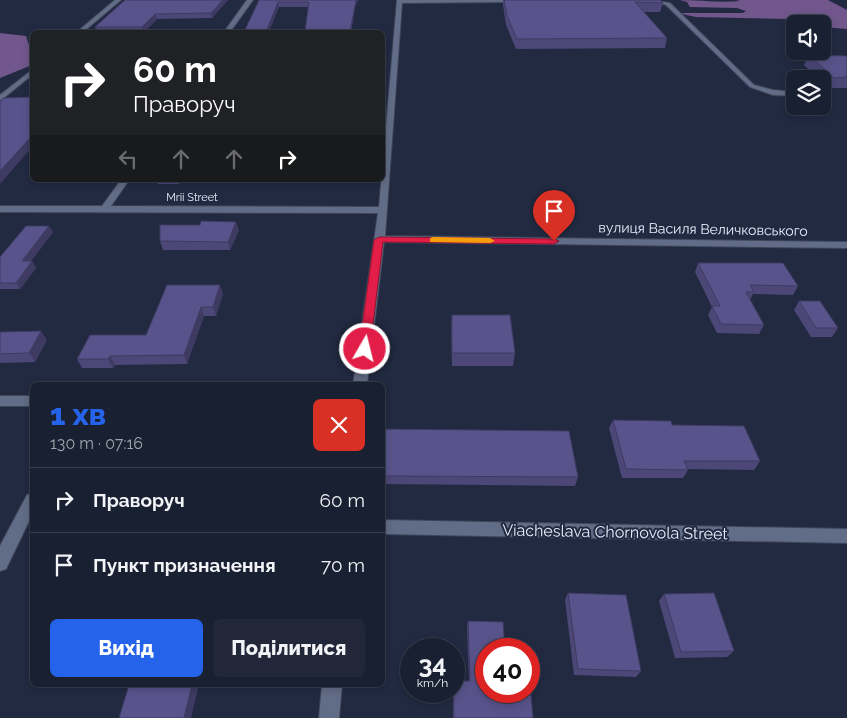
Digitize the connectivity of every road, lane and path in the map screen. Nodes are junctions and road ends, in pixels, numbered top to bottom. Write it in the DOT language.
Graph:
graph roads {
  1 [pos="118,0"];
  2 [pos="250,0"];
  3 [pos="400,0"];
  4 [pos="515,0"];
  5 [pos="655,0"];
  6 [pos="82,30"];
  7 [pos="228,30"];
  8 [pos="30,74"];
  9 [pos="786,94"];
  10 [pos="0,100"];
  11 [pos="124,182"];
  12 [pos="0,209"];
  13 [pos="105,209"];
  14 [pos="383,210"];
  15 [pos="379,240"];
  16 [pos="847,245"];
  17 [pos="360,382"];
  18 [pos="0,401"];
  19 [pos="30,401"];
  20 [pos="30,504"];
  21 [pos="385,527"];
  22 [pos="847,536"];
  23 [pos="0,563"];
  24 [pos="332,687"];
  25 [pos="329,718"];
  1 -- 6 [label="street"];
  2 -- 7 [label="street"];
  3 -- 4 [label="street"];
  3 -- 14 [label="street"];
  5 -- 9 [label="street"];
  8 -- 10 [label="street"];
  11 -- 13 [label="street"];
  12 -- 13 [label="street, Mrii Street"];
  13 -- 14 [label="street, Mrii Street"];
  14 -- 15 [label="street"];
  15 -- 16 [label="street, вулиця Василя Величковського"];
  15 -- 17 [label="street"];
  18 -- 19 [label="street"];
  20 -- 23 [label="street"];
  21 -- 22 [label="street, Viacheslava Chornovola Street"];
  24 -- 25 [label="street"];
}
